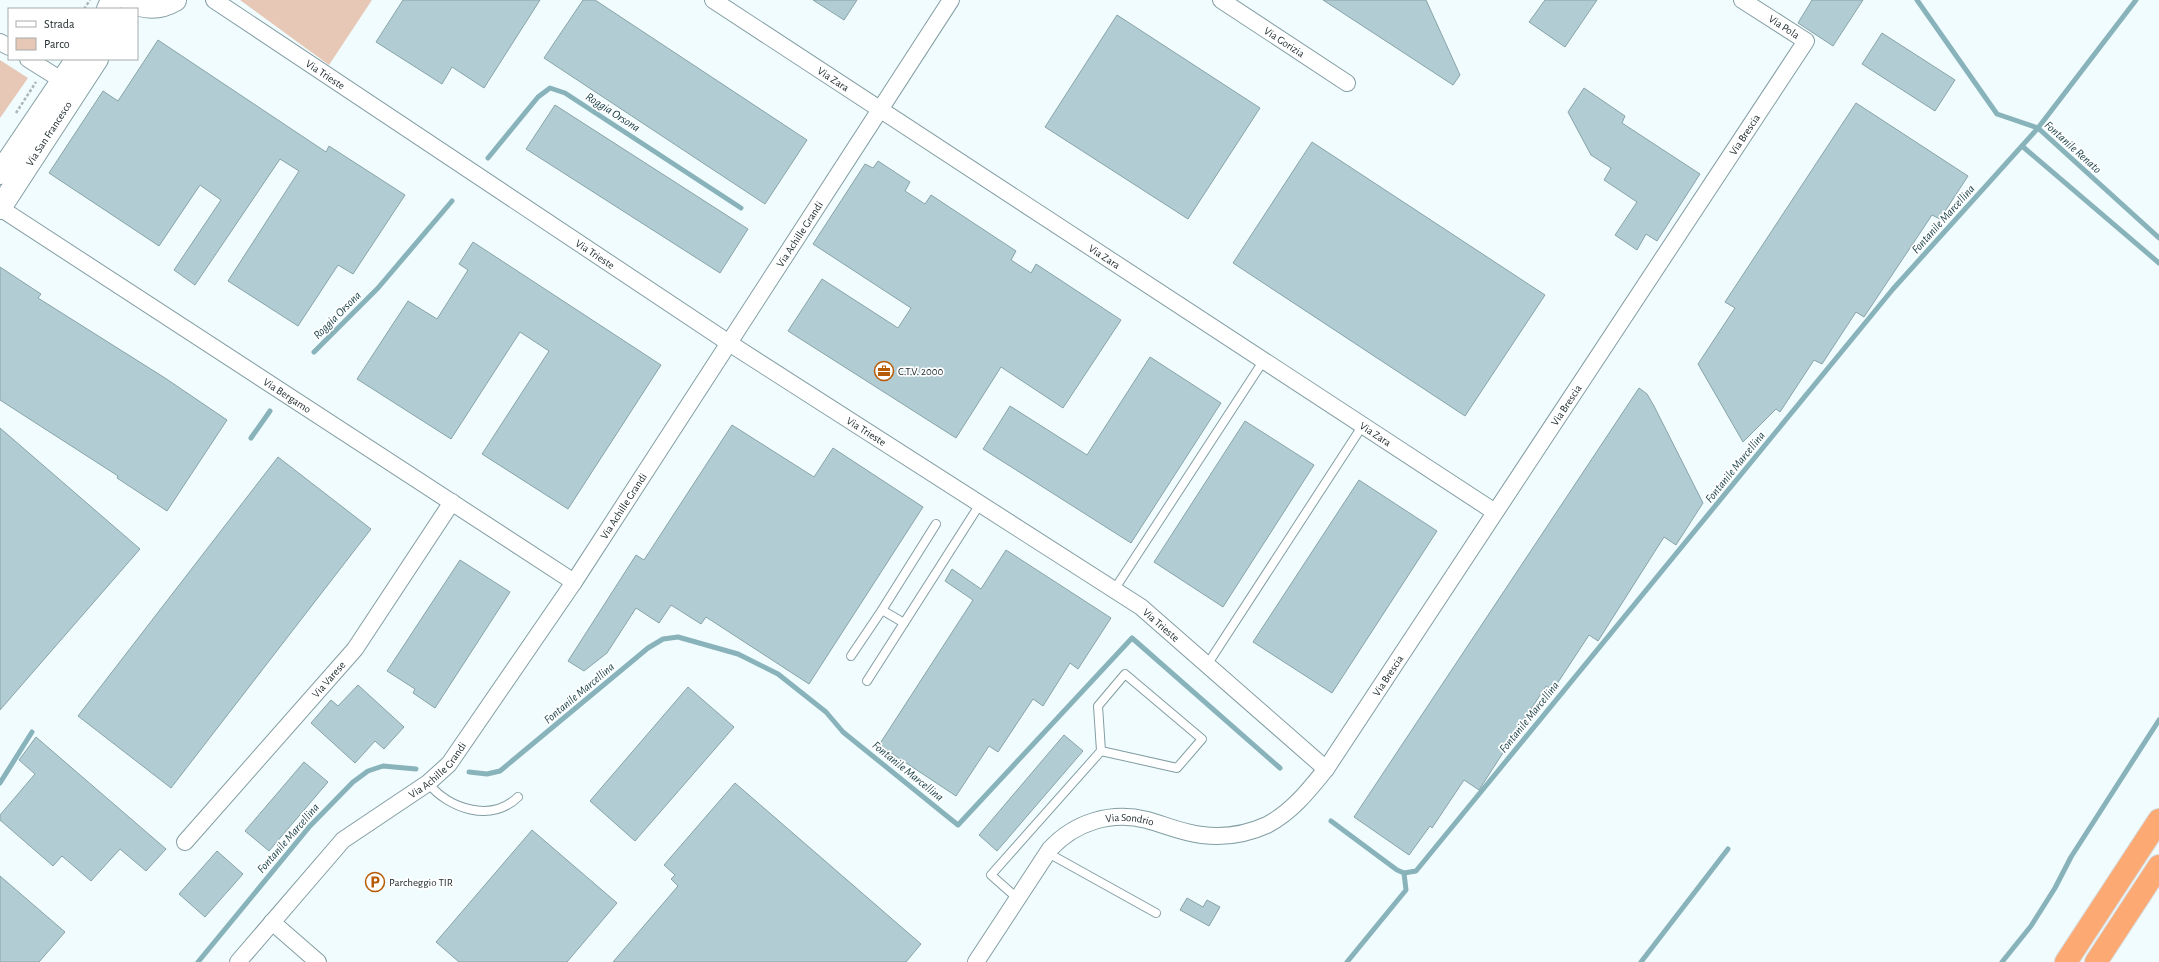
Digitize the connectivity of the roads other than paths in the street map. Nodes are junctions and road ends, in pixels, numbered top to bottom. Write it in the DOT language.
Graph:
graph roads {
  1 [pos="175,0"];
  2 [pos="214,0"];
  3 [pos="713,0"];
  4 [pos="951,0"];
  5 [pos="1221,0"];
  6 [pos="1742,0"];
  7 [pos="137,6"];
  8 [pos="1806,41"];
  9 [pos="30,60"];
  10 [pos="76,60"];
  11 [pos="96,60"];
  12 [pos="63,81"];
  13 [pos="1347,83"];
  14 [pos="880,109"];
  15 [pos="0,173"];
  16 [pos="0,208"];
  17 [pos="729,343"];
  18 [pos="1264,360"];
  19 [pos="1363,425"];
  20 [pos="452,502"];
  21 [pos="980,504"];
  22 [pos="1496,512"];
  23 [pos="936,524"];
  24 [pos="574,582"];
  25 [pos="1114,590"];
  26 [pos="882,610"];
  27 [pos="904,623"];
  28 [pos="852,656"];
  29 [pos="1207,665"];
  30 [pos="867,681"];
  31 [pos="1102,751"];
  32 [pos="1326,769"];
  33 [pos="428,783"];
  34 [pos="518,797"];
  35 [pos="2159,820"];
  36 [pos="185,842"];
  37 [pos="1048,853"];
  38 [pos="2159,866"];
  39 [pos="1017,898"];
  40 [pos="1156,912"];
  41 [pos="272,922"];
  42 [pos="238,962"];
  43 [pos="318,962"];
  44 [pos="976,962"];
  45 [pos="2066,962"];
  46 [pos="2096,962"];
  1 -- 7 [label="street"];
  2 -- 17 [label="street, Via Trieste"];
  3 -- 14 [label="street, Via Zara"];
  4 -- 14 [label="street, Via Achille Grandi"];
  5 -- 13 [label="street, Via Gorizia"];
  6 -- 8 [label="street, Via Pola"];
  8 -- 22 [label="street, Via Brescia"];
  9 -- 12 [label="street"];
  10 -- 12 [label="street, Via San Francesco"];
  11 -- 16 [label="street, Via San Francesco"];
  12 -- 15 [label="street, Via San Francesco"];
  14 -- 17 [label="street, Via Achille Grandi"];
  14 -- 18 [label="street, Via Zara"];
  16 -- 20 [label="street, Via Bergamo"];
  17 -- 21 [label="street, Via Trieste"];
  17 -- 24 [label="street, Via Achille Grandi"];
  18 -- 19 [label="street, Via Zara"];
  18 -- 25 [label="lane"];
  19 -- 22 [label="street, Via Zara"];
  19 -- 29 [label="lane"];
  20 -- 24 [label="street, Via Bergamo"];
  20 -- 36 [label="street, Via Varese"];
  21 -- 25 [label="street, Via Trieste"];
  21 -- 27 [label="lane"];
  22 -- 32 [label="street, Via Brescia"];
  23 -- 26 [label="lane"];
  24 -- 33 [label="street, Via Achille Grandi"];
  25 -- 29 [label="street, Via Trieste"];
  26 -- 27 [label="lane"];
  26 -- 28 [label="lane"];
  27 -- 30 [label="lane"];
  29 -- 32 [label="street, Via Trieste"];
  31 -- 31 [label="lane"];
  31 -- 39 [label="lane"];
  32 -- 37 [label="street, Via Sondrio"];
  33 -- 34 [label="lane"];
  33 -- 41 [label="street, Via Achille Grandi"];
  35 -- 45 [label="highway"];
  37 -- 39 [label="street, Via Sondrio"];
  37 -- 40 [label="lane"];
  38 -- 46 [label="highway"];
  39 -- 44 [label="street, Via Sondrio"];
  41 -- 42 [label="street, Via Achille Grandi"];
  41 -- 43 [label="street"];
}
